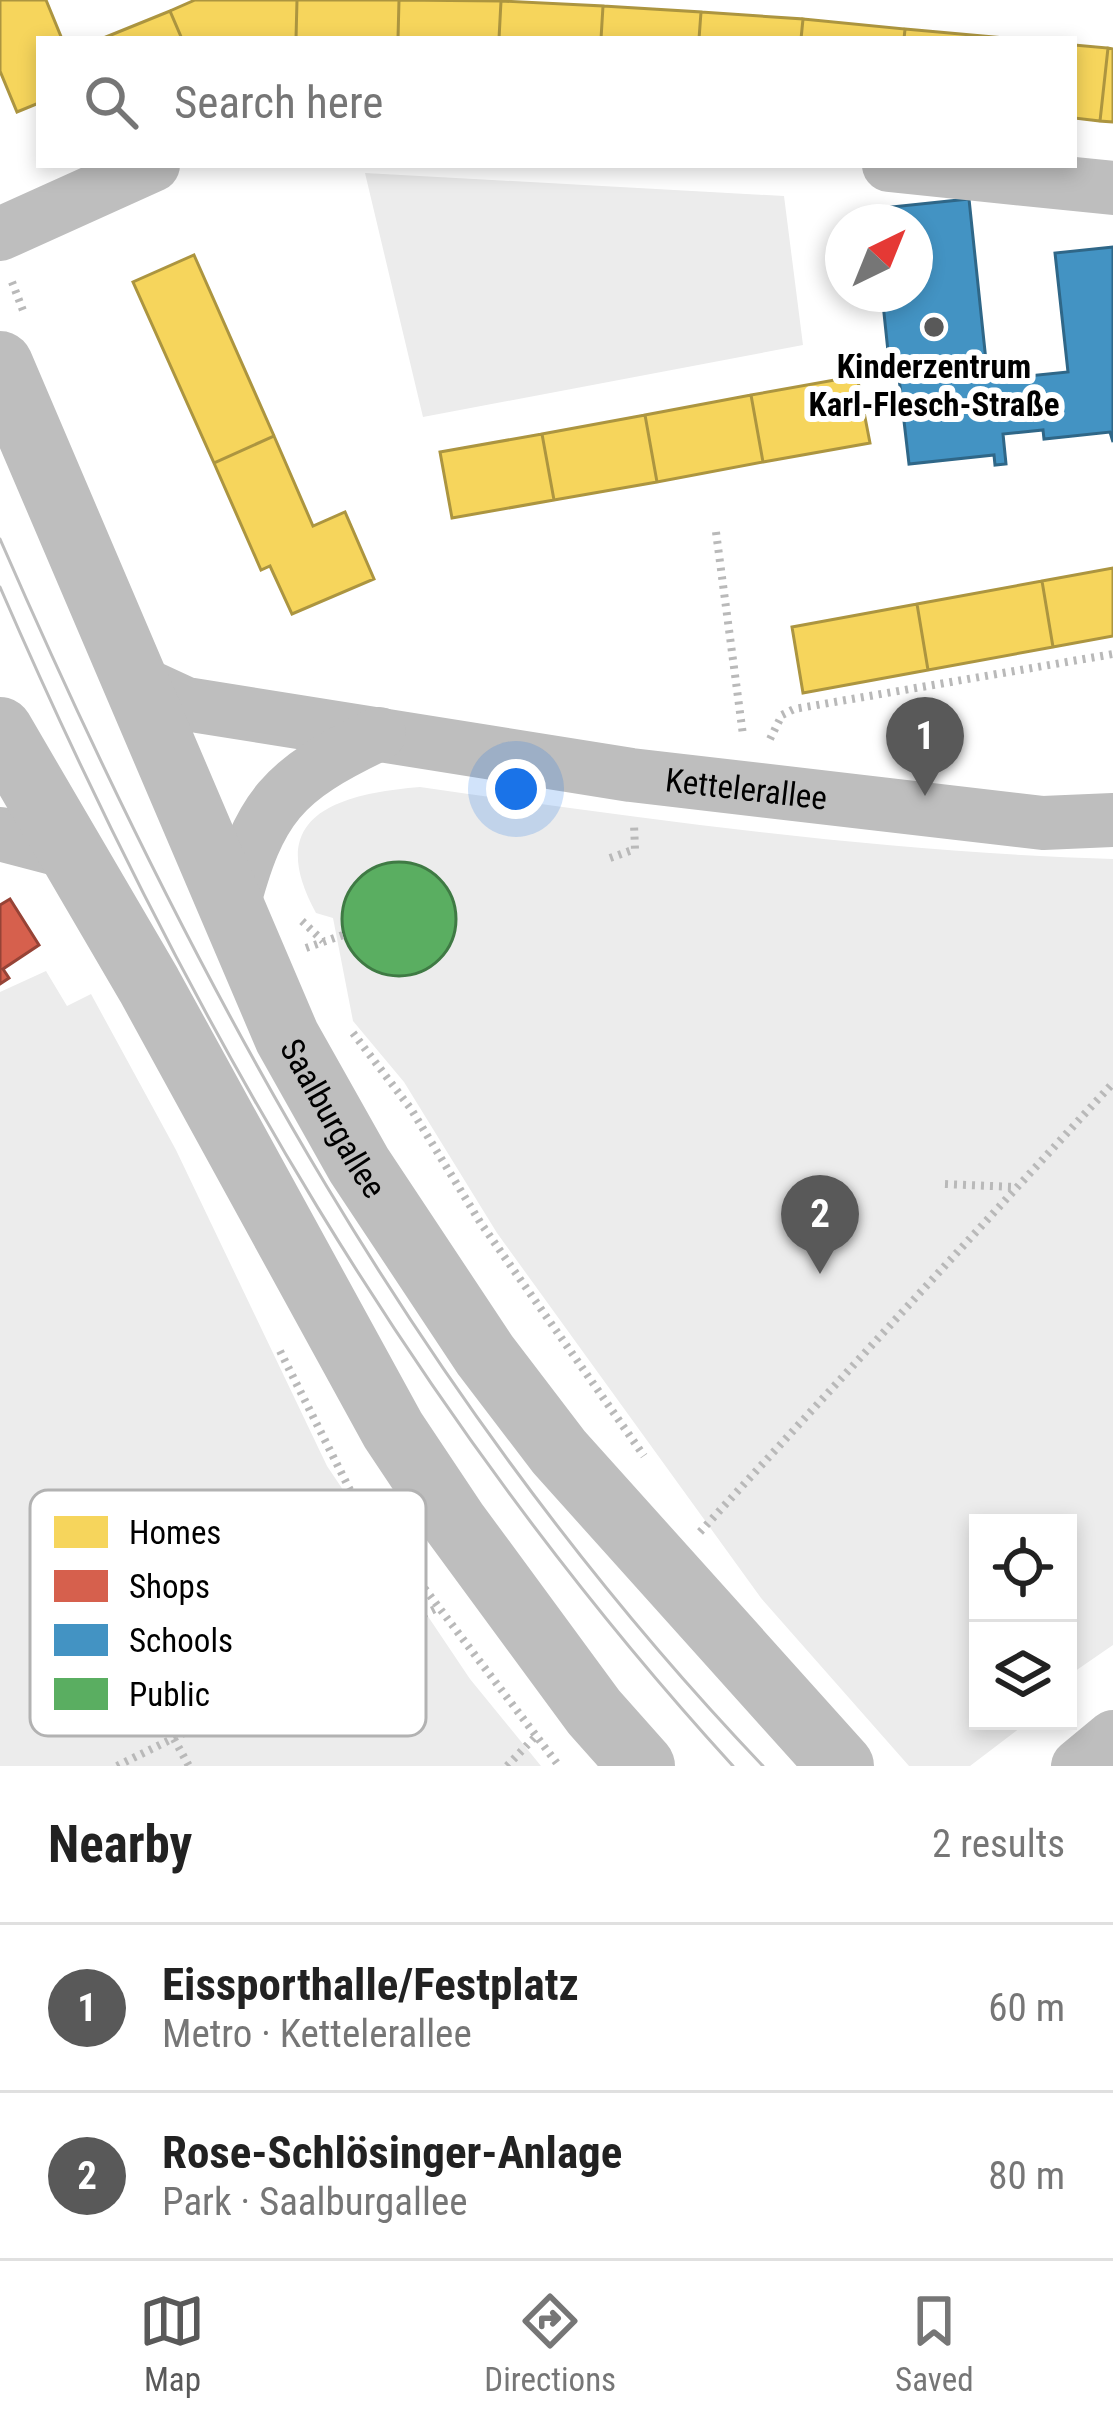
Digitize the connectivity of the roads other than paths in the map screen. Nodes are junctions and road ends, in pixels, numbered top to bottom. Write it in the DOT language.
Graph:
graph roads {
  1 [pos="146,168"];
  2 [pos="918,168"];
  3 [pos="1113,188"];
  4 [pos="0,234"];
  5 [pos="0,364"];
  6 [pos="15,424"];
  7 [pos="134,680"];
  8 [pos="0,730"];
  9 [pos="380,734"];
  10 [pos="1113,820"];
  11 [pos="0,834"];
  12 [pos="69,851"];
  13 [pos="232,910"];
  14 [pos="1113,1737"];
  15 [pos="642,1766"];
  16 [pos="841,1766"];
  17 [pos="1078,1766"];
  1 -- 4 [label="street"];
  2 -- 3 [label="street"];
  5 -- 6 [label="main road, Saalburgallee"];
  6 -- 7 [label="main road, Saalburgallee"];
  7 -- 9 [label="street, Kettelerallee"];
  7 -- 13 [label="main road, Saalburgallee"];
  8 -- 12 [label="main road"];
  9 -- 10 [label="street, Kettelerallee"];
  9 -- 13 [label="street"];
  11 -- 12 [label="street"];
  12 -- 15 [label="main road"];
  13 -- 16 [label="main road, Saalburgallee"];
  14 -- 17 [label="street"];
}
